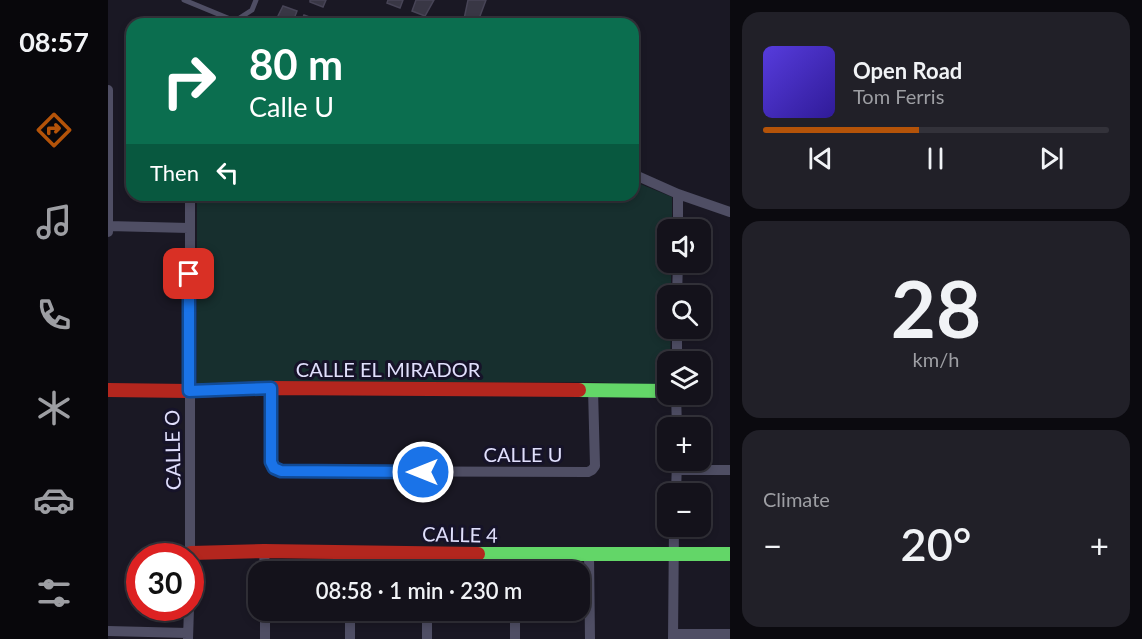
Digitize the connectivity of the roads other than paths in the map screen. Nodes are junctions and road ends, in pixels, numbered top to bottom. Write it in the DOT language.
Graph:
graph roads {
  1 [pos="184,0"];
  2 [pos="256,0"];
  3 [pos="228,18"];
  4 [pos="240,18"];
  5 [pos="108,90"];
  6 [pos="639,177"];
  7 [pos="678,194"];
  8 [pos="190,201"];
  9 [pos="729,212"];
  10 [pos="678,219"];
  11 [pos="108,226"];
  12 [pos="189,228"];
  13 [pos="108,232"];
  14 [pos="271,388"];
  15 [pos="593,389"];
  16 [pos="108,390"];
  17 [pos="189,391"];
  18 [pos="657,391"];
  19 [pos="108,401"];
  20 [pos="711,469"];
  21 [pos="729,470"];
  22 [pos="674,537"];
  23 [pos="191,543"];
  24 [pos="264,551"];
  25 [pos="350,553"];
  26 [pos="427,553"];
  27 [pos="673,554"];
  28 [pos="729,554"];
  29 [pos="516,555"];
  30 [pos="590,555"];
  31 [pos="204,556"];
  32 [pos="264,561"];
  33 [pos="350,561"];
  34 [pos="427,561"];
  35 [pos="516,561"];
  36 [pos="189,621"];
  37 [pos="265,621"];
  38 [pos="350,621"];
  39 [pos="427,621"];
  40 [pos="515,621"];
  41 [pos="108,631"];
  42 [pos="729,634"];
  43 [pos="188,636"];
  44 [pos="673,637"];
  45 [pos="265,639"];
  46 [pos="350,639"];
  47 [pos="427,639"];
  48 [pos="515,639"];
  49 [pos="590,639"];
  1 -- 3 [label="lane"];
  2 -- 4 [label="lane"];
  5 -- 11 [label="street"];
  6 -- 7 [label="street"];
  7 -- 9 [label="street"];
  7 -- 10 [label="street"];
  8 -- 12 [label="street, CALLE O"];
  11 -- 12 [label="street"];
  11 -- 13 [label="street"];
  12 -- 17 [label="street, CALLE O"];
  14 -- 15 [label="street, CALLE EL MIRADOR"];
  14 -- 15 [label="street, CALLE U"];
  14 -- 17 [label="street, CALLE EL MIRADOR"];
  15 -- 18 [label="street, CALLE EL MIRADOR"];
  16 -- 17 [label="street, CALLE EL MIRADOR"];
  16 -- 19 [label="street"];
  17 -- 23 [label="street, CALLE O"];
  20 -- 21 [label="street"];
  22 -- 27 [label="street"];
  24 -- 25 [label="street, CALLE 4"];
  24 -- 31 [label="street, CALLE 4"];
  24 -- 32 [label="street"];
  25 -- 26 [label="street, CALLE 4"];
  25 -- 33 [label="street"];
  26 -- 29 [label="street, CALLE 4"];
  26 -- 34 [label="street"];
  27 -- 28 [label="street, CALLE 4"];
  27 -- 30 [label="street, CALLE 4"];
  27 -- 44 [label="street"];
  29 -- 30 [label="street, CALLE 4"];
  29 -- 35 [label="street"];
  30 -- 49 [label="street"];
  36 -- 43 [label="street"];
  37 -- 45 [label="street"];
  38 -- 46 [label="street"];
  39 -- 47 [label="street"];
  40 -- 48 [label="street"];
  41 -- 43 [label="street"];
  42 -- 44 [label="street"];
}
